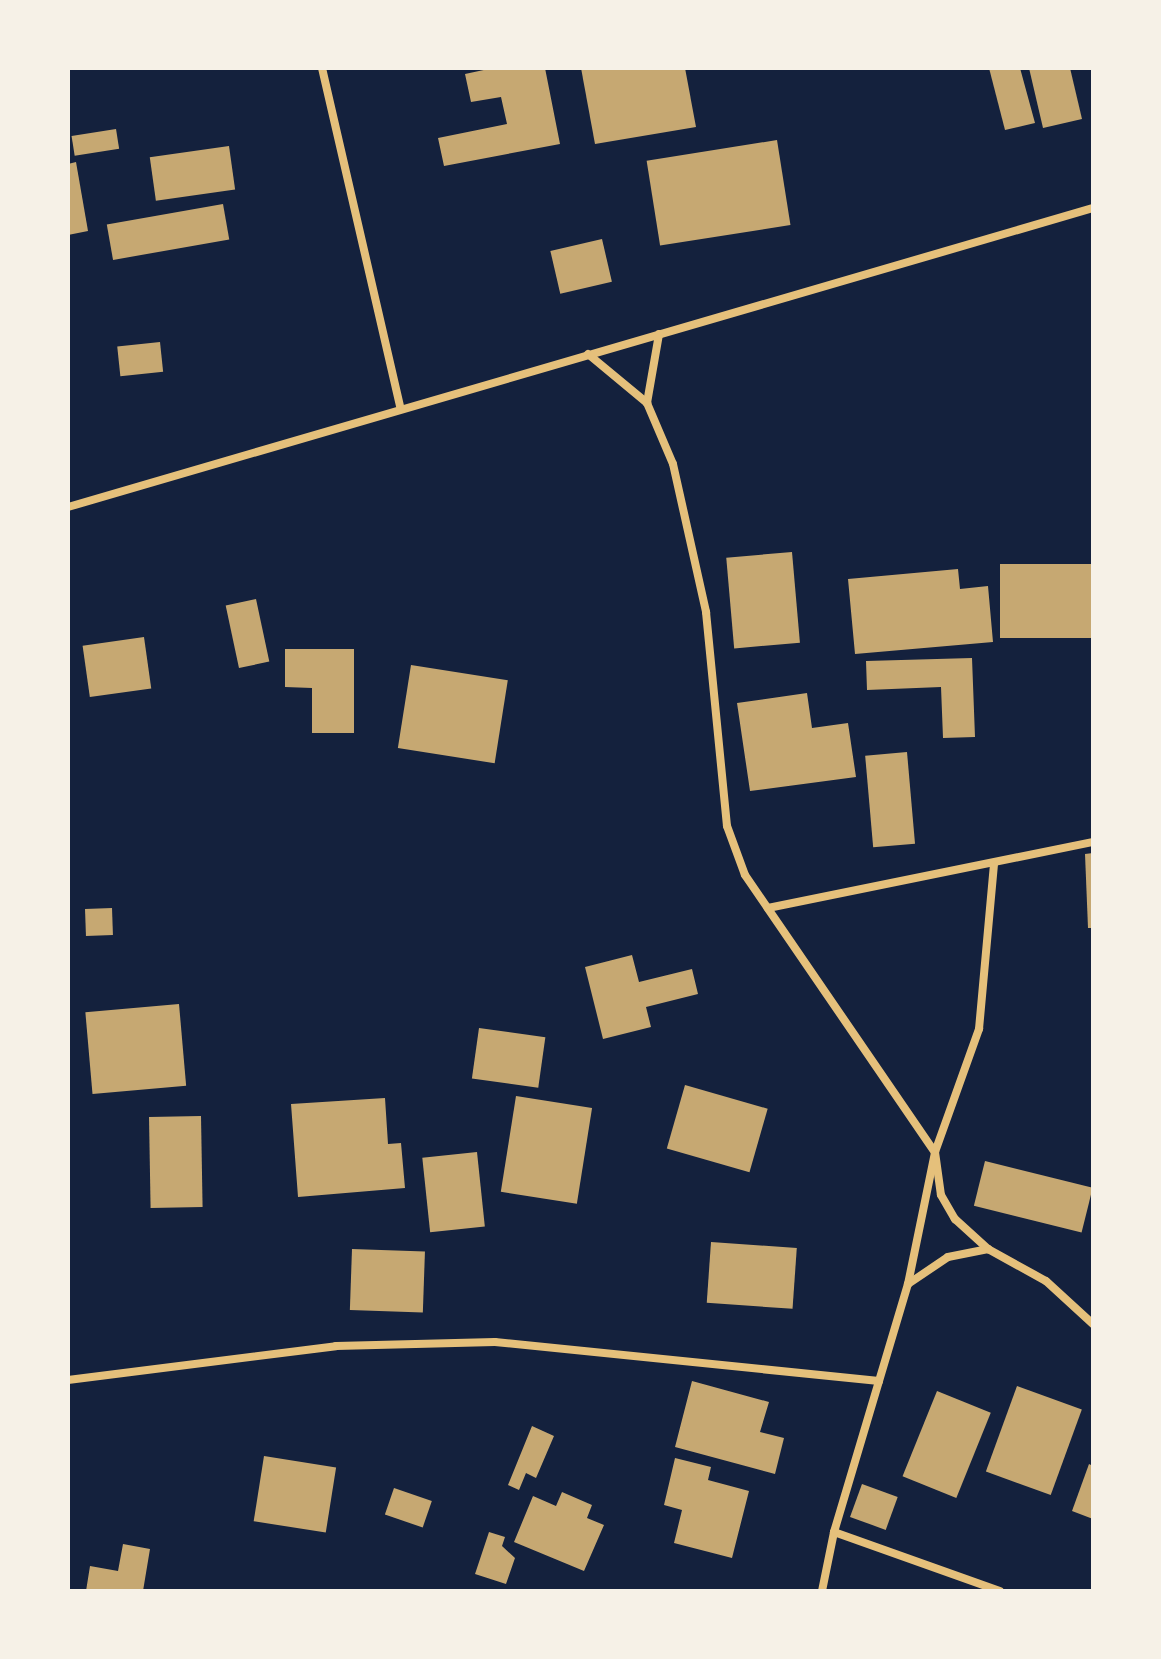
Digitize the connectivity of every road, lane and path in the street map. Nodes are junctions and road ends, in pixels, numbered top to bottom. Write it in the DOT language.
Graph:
graph roads {
  1 [pos="322,68"];
  2 [pos="1093,208"];
  3 [pos="659,334"];
  4 [pos="588,354"];
  5 [pos="647,403"];
  6 [pos="401,409"];
  7 [pos="68,507"];
  8 [pos="1093,842"];
  9 [pos="994,865"];
  10 [pos="768,908"];
  11 [pos="935,1152"];
  12 [pos="988,1249"];
  13 [pos="908,1284"];
  14 [pos="1093,1324"];
  15 [pos="68,1380"];
  16 [pos="879,1381"];
  17 [pos="834,1532"];
  18 [pos="822,1591"];
  19 [pos="1000,1591"];
  1 -- 6 [label="street"];
  2 -- 3 [label="street"];
  3 -- 4 [label="street"];
  3 -- 5 [label="street"];
  4 -- 5 [label="street"];
  4 -- 6 [label="street"];
  5 -- 10 [label="street"];
  6 -- 7 [label="street"];
  8 -- 9 [label="street"];
  9 -- 10 [label="street"];
  9 -- 11 [label="street"];
  10 -- 11 [label="street"];
  11 -- 12 [label="street"];
  11 -- 13 [label="street"];
  12 -- 13 [label="street"];
  12 -- 14 [label="street"];
  13 -- 16 [label="street"];
  15 -- 16 [label="street"];
  16 -- 17 [label="street"];
  17 -- 18 [label="street"];
  17 -- 19 [label="street"];
}
